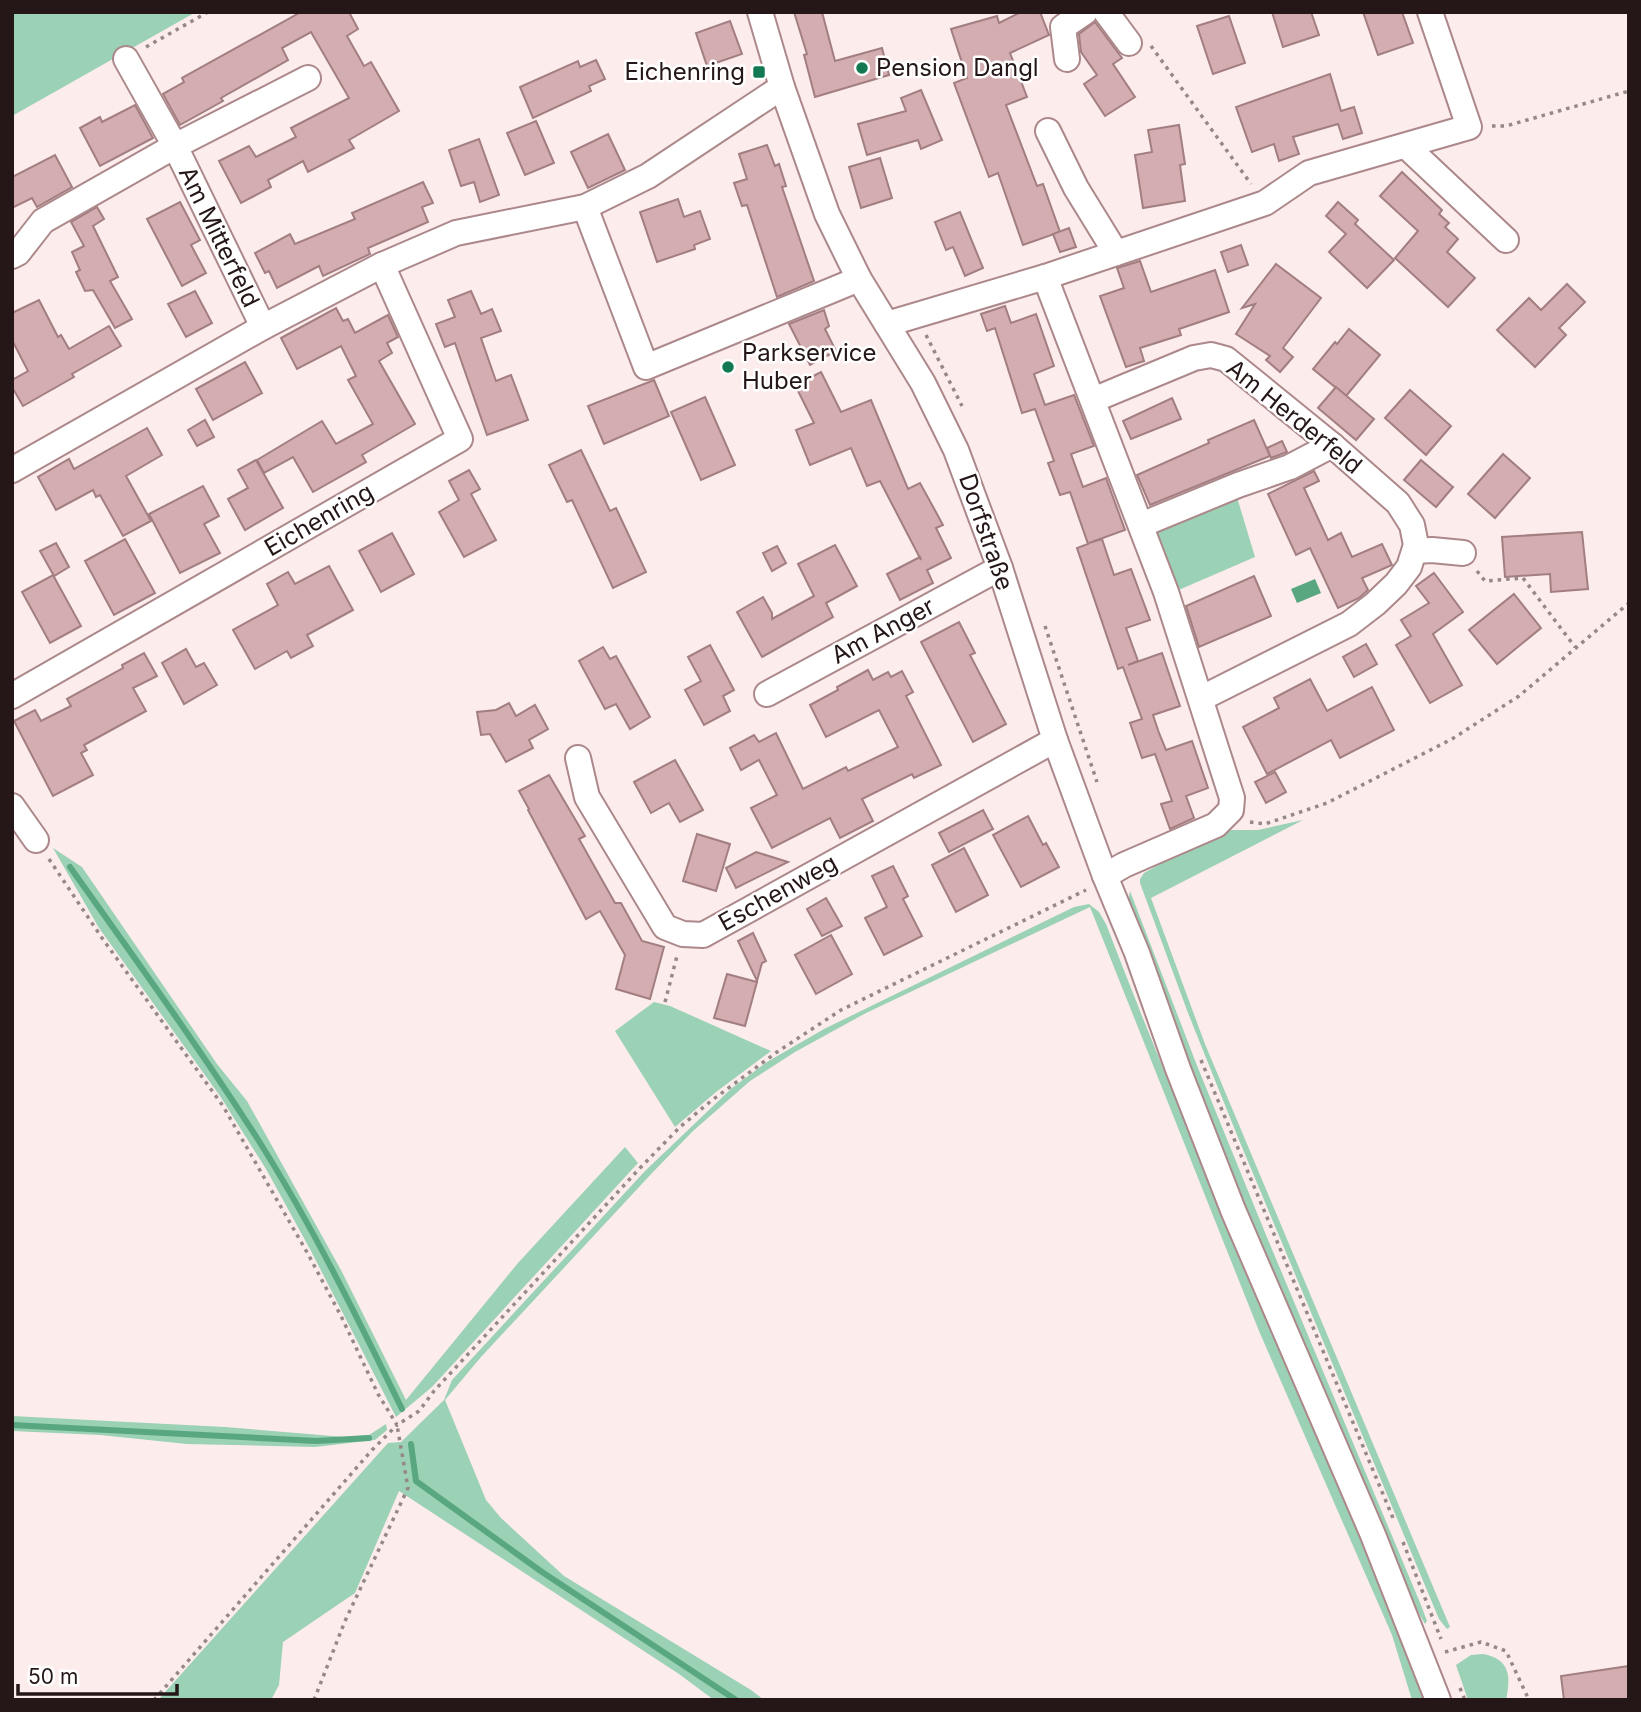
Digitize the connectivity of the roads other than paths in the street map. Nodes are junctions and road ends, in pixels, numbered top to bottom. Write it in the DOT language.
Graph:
graph roads {
  1 [pos="760,12"];
  2 [pos="1085,12"];
  3 [pos="1107,12"];
  4 [pos="1430,12"];
  5 [pos="1139,41"];
  6 [pos="126,59"];
  7 [pos="1067,60"];
  8 [pos="308,78"];
  9 [pos="782,87"];
  10 [pos="1048,131"];
  11 [pos="175,146"];
  12 [pos="1406,146"];
  13 [pos="585,207"];
  14 [pos="1506,240"];
  15 [pos="1116,253"];
  16 [pos="12,256"];
  17 [pos="382,265"];
  18 [pos="1045,277"];
  19 [pos="859,279"];
  20 [pos="887,324"];
  21 [pos="263,327"];
  22 [pos="1093,400"];
  23 [pos="1332,445"];
  24 [pos="12,470"];
  25 [pos="1141,525"];
  26 [pos="1415,551"];
  27 [pos="1463,553"];
  28 [pos="1000,568"];
  29 [pos="767,694"];
  30 [pos="12,696"];
  31 [pos="1202,698"];
  32 [pos="1055,740"];
  33 [pos="578,758"];
  34 [pos="12,806"];
  35 [pos="36,840"];
  36 [pos="1105,876"];
  37 [pos="1438,1700"];
  1 -- 9 [label="street, Dorfstraße"];
  2 -- 7 [label="street"];
  3 -- 5 [label="street"];
  4 -- 12 [label="street"];
  6 -- 11 [label="street, Am Mitterfeld"];
  8 -- 11 [label="street, Am Mitterfeld"];
  9 -- 13 [label="street"];
  9 -- 19 [label="street, Dorfstraße"];
  10 -- 15 [label="street"];
  11 -- 16 [label="street, Am Mitterfeld"];
  11 -- 21 [label="street, Am Mitterfeld"];
  12 -- 14 [label="street"];
  12 -- 15 [label="street"];
  13 -- 17 [label="street"];
  13 -- 19 [label="street"];
  15 -- 18 [label="street"];
  17 -- 21 [label="street"];
  17 -- 30 [label="street, Eichenring"];
  18 -- 20 [label="street"];
  18 -- 22 [label="street"];
  19 -- 20 [label="street, Dorfstraße"];
  20 -- 28 [label="street, Dorfstraße"];
  21 -- 24 [label="street"];
  22 -- 23 [label="street, Am Herderfeld"];
  22 -- 25 [label="street"];
  23 -- 25 [label="street"];
  23 -- 26 [label="street, Am Herderfeld"];
  25 -- 31 [label="street"];
  26 -- 27 [label="street"];
  26 -- 31 [label="street"];
  28 -- 29 [label="street, Am Anger"];
  28 -- 32 [label="street, Dorfstraße"];
  31 -- 36 [label="street"];
  32 -- 33 [label="street, Eschenweg"];
  32 -- 36 [label="street, Dorfstraße"];
  34 -- 35 [label="street"];
  36 -- 37 [label="street, Dorfstraße"];
}
